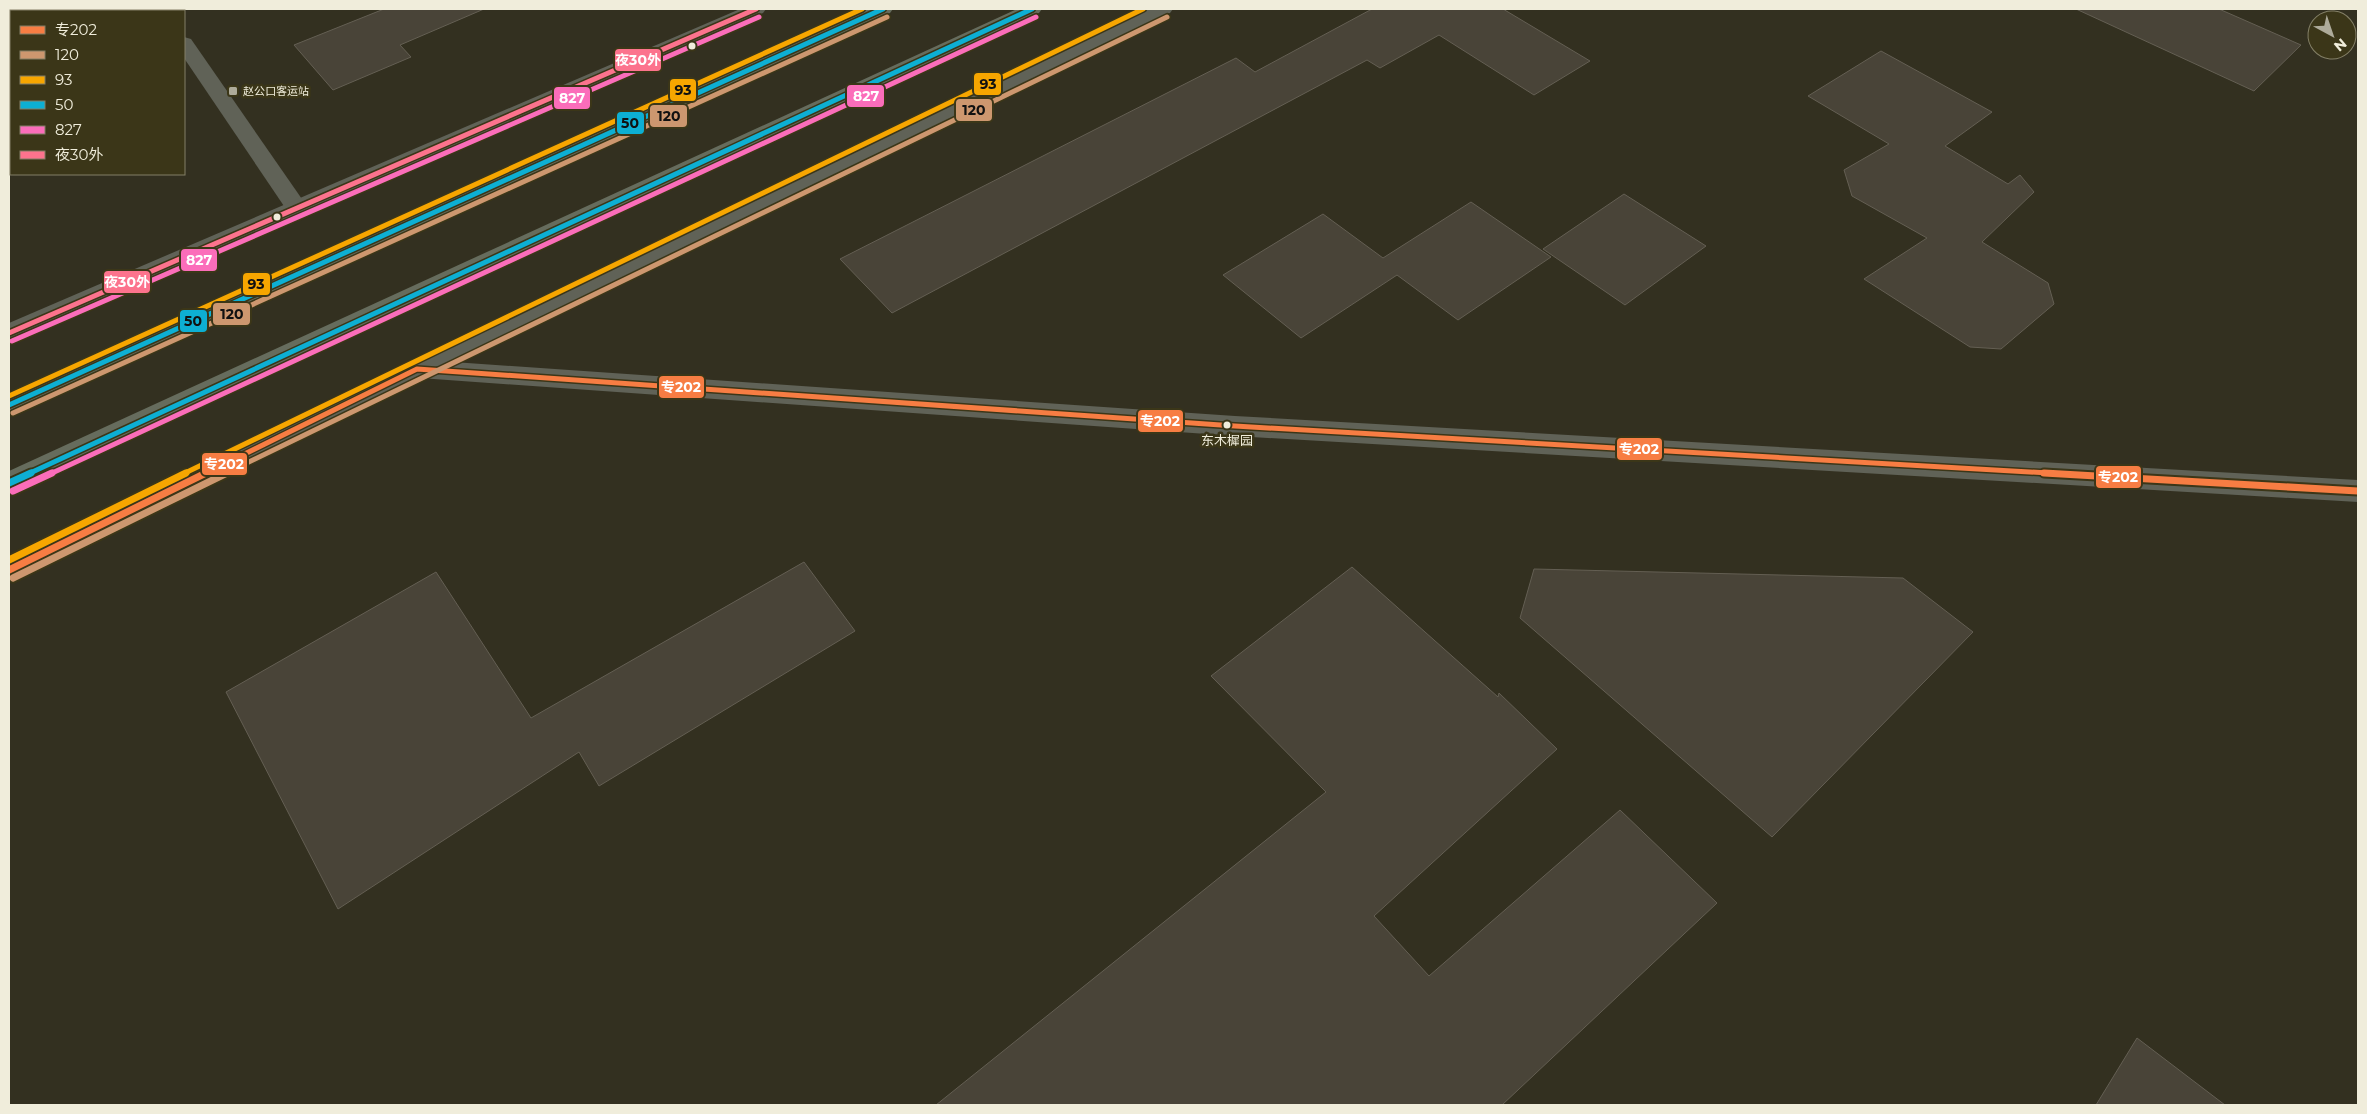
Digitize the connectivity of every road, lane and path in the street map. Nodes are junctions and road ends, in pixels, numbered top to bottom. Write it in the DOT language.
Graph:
graph roads {
  1 [pos="756,9"];
  2 [pos="883,9"];
  3 [pos="1032,9"];
  4 [pos="1163,9"];
  5 [pos="185,44"];
  6 [pos="296,207"];
  7 [pos="9,334"];
  8 [pos="417,369"];
  9 [pos="9,405"];
  10 [pos="9,482"];
  11 [pos="2358,491"];
  12 [pos="9,570"];
  1 -- 6 [label="street"];
  2 -- 9 [label="highway"];
  3 -- 10 [label="highway"];
  4 -- 8 [label="street"];
  5 -- 6 [label="street"];
  6 -- 7 [label="street"];
  8 -- 11 [label="street"];
  8 -- 12 [label="street"];
}
